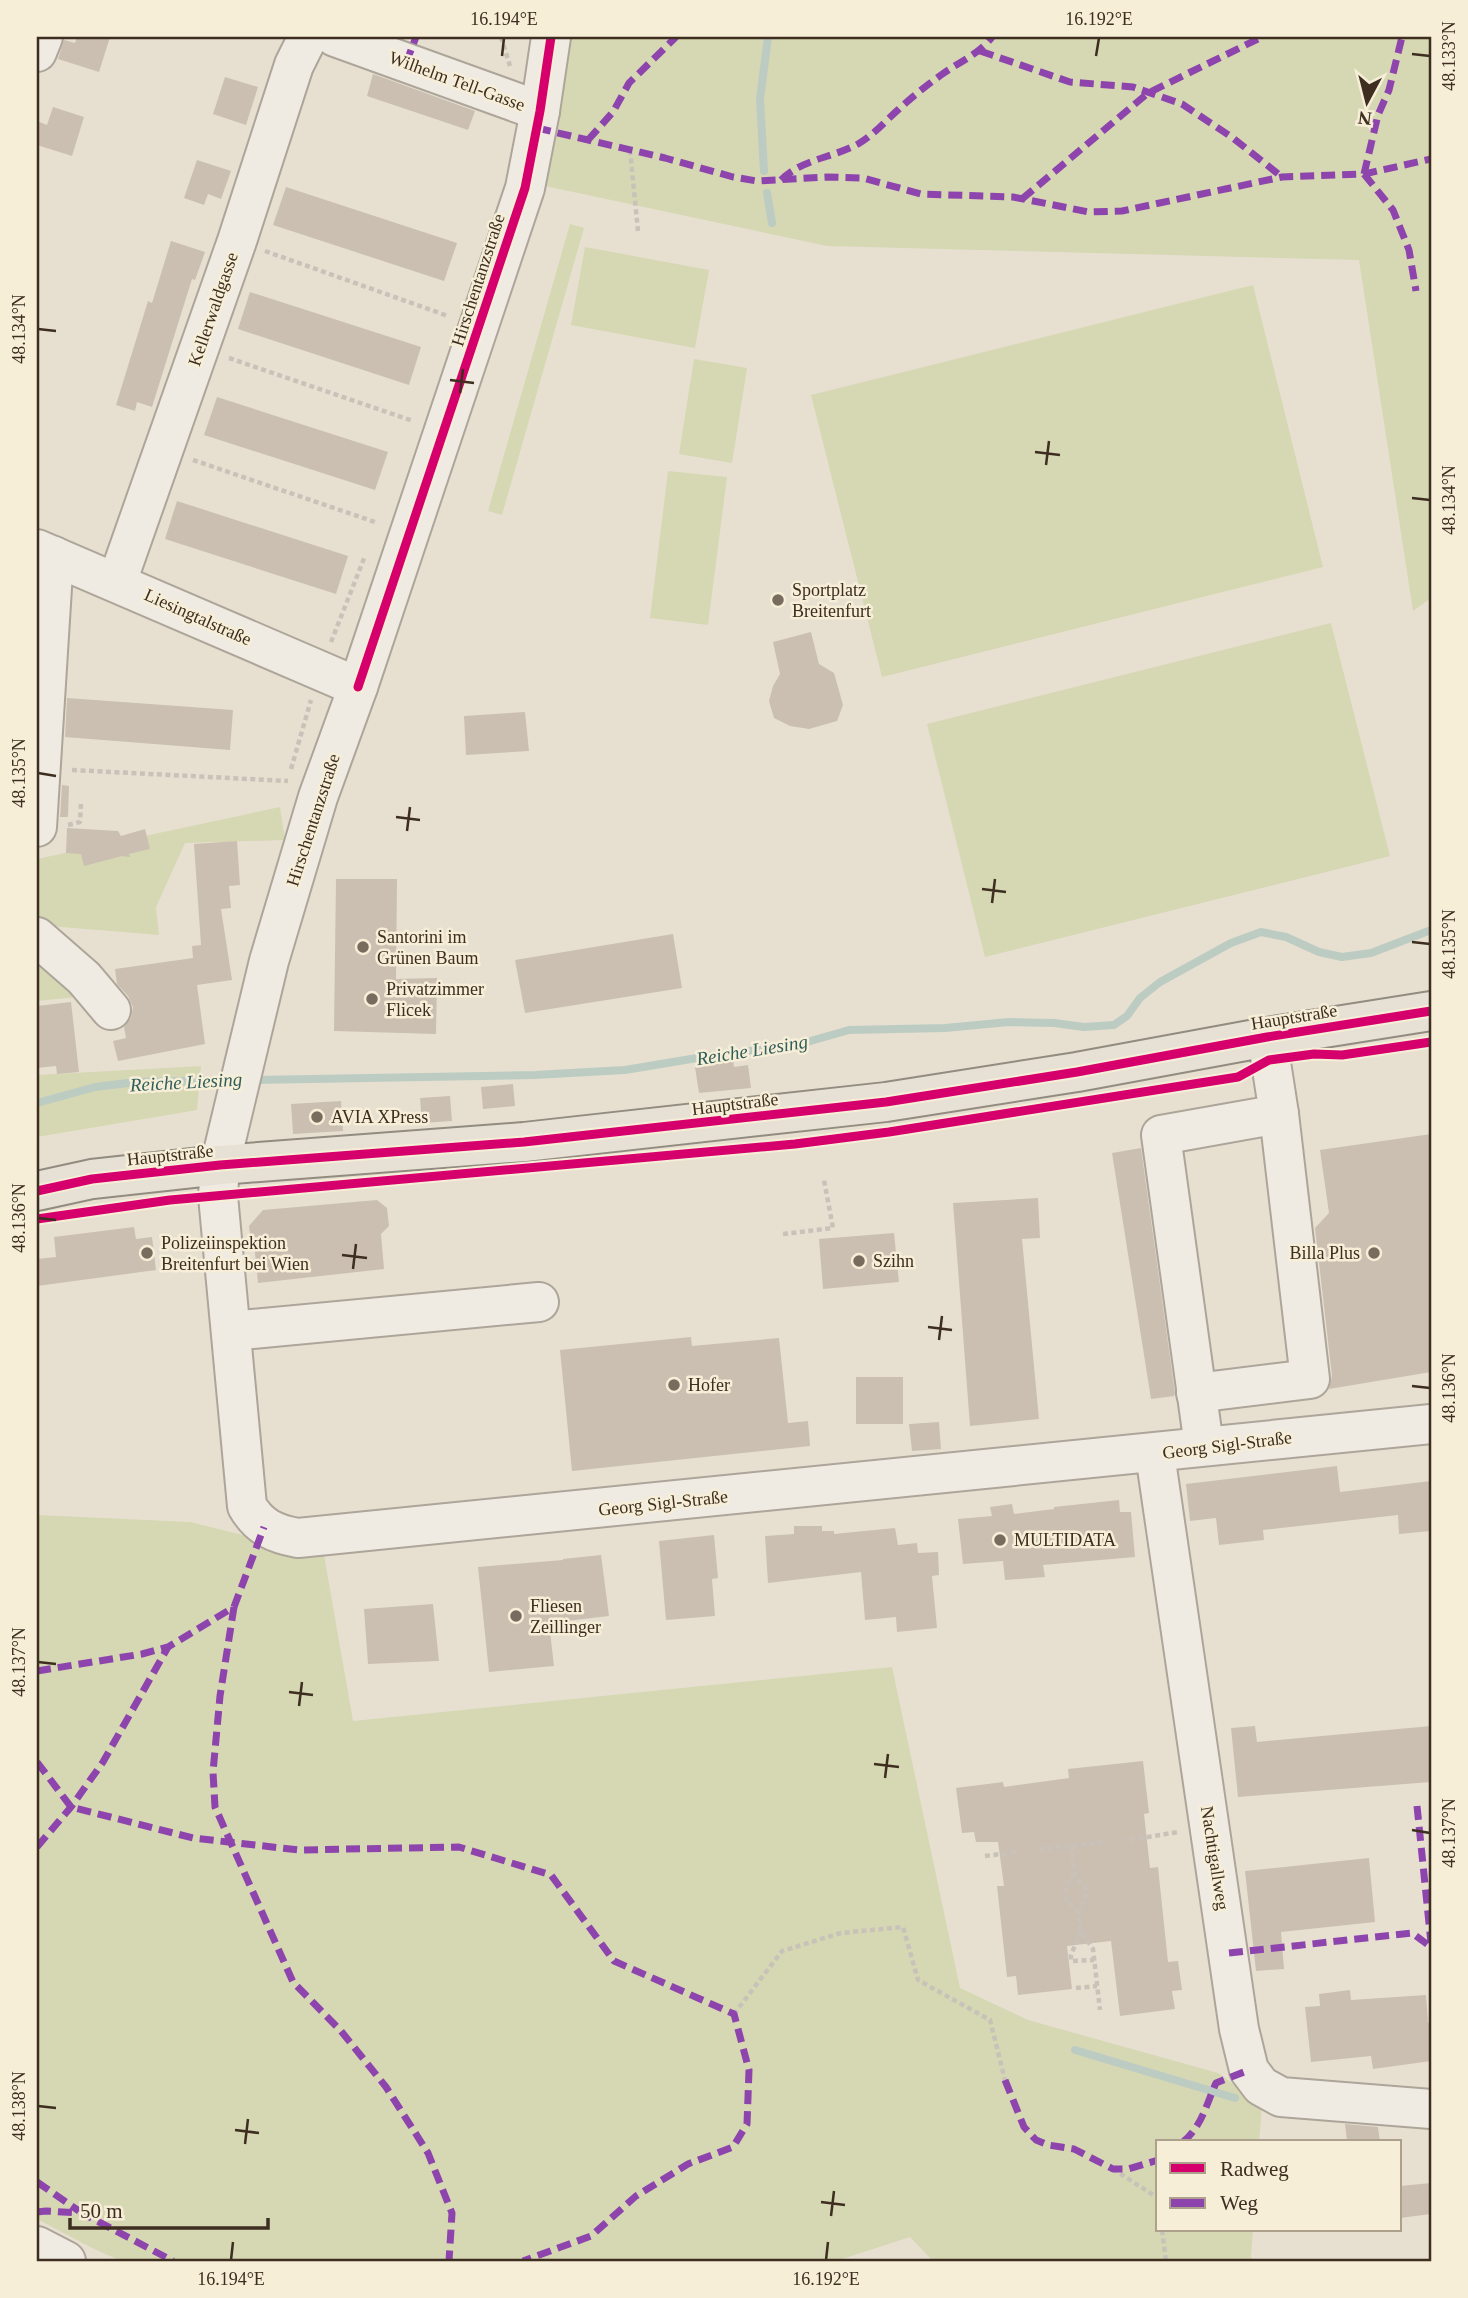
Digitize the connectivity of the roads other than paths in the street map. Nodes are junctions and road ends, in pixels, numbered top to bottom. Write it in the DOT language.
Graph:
graph roads {
  1 [pos="43,37"];
  2 [pos="308,37"];
  3 [pos="335,37"];
  4 [pos="551,37"];
  5 [pos="37,52"];
  6 [pos="540,111"];
  7 [pos="45,552"];
  8 [pos="117,582"];
  9 [pos="358,687"];
  10 [pos="37,827"];
  11 [pos="37,937"];
  12 [pos="110,1010"];
  13 [pos="1431,1010"];
  14 [pos="1267,1037"];
  15 [pos="1279,1114"];
  16 [pos="220,1165"];
  17 [pos="37,1191"];
  18 [pos="539,1302"];
  19 [pos="231,1331"];
  20 [pos="1196,1393"];
  21 [pos="1431,1424"];
  22 [pos="1204,1446"];
  23 [pos="1154,1454"];
  24 [pos="1431,2109"];
  25 [pos="37,2246"];
  26 [pos="66,2261"];
  1 -- 5 [label="street"];
  2 -- 8 [label="street, Kellerwaldgasse"];
  3 -- 6 [label="street, Wilhelm Tell-Gasse"];
  4 -- 6 [label="street, Hirschentanzstraße"];
  6 -- 9 [label="street, Hirschentanzstraße"];
  7 -- 8 [label="street, Liesingtalstraße"];
  7 -- 10 [label="street"];
  8 -- 9 [label="street, Liesingtalstraße"];
  9 -- 16 [label="street, Hirschentanzstraße"];
  11 -- 12 [label="street"];
  13 -- 14 [label="main road, Hauptstraße"];
  14 -- 15 [label="street"];
  14 -- 16 [label="main road, Hauptstraße"];
  15 -- 20 [label="street"];
  15 -- 20 [label="street"];
  16 -- 17 [label="main road, Hauptstraße"];
  16 -- 19 [label="street, Georg Sigl-Straße"];
  18 -- 19 [label="street"];
  19 -- 23 [label="street, Georg Sigl-Straße"];
  20 -- 22 [label="street"];
  21 -- 22 [label="street, Georg Sigl-Straße"];
  22 -- 23 [label="street, Georg Sigl-Straße"];
  23 -- 24 [label="street, Nachtigallweg"];
  25 -- 26 [label="street"];
}
